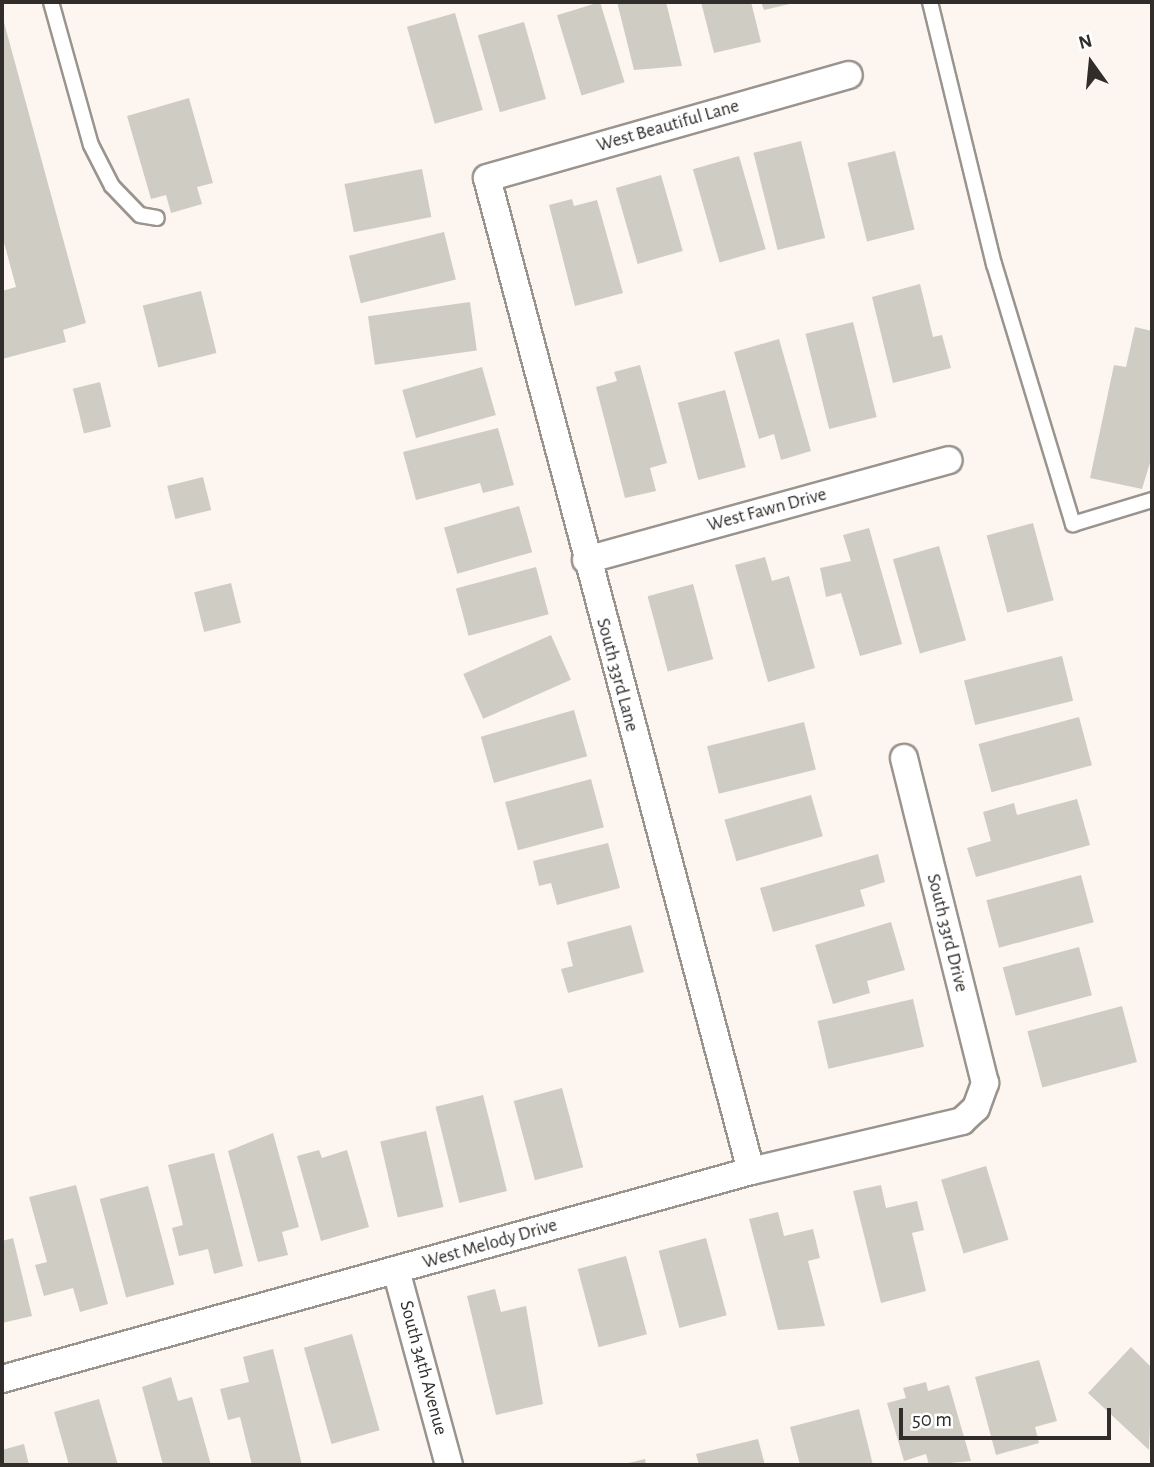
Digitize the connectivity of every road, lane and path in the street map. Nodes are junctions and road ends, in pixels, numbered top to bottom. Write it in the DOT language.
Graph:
graph roads {
  1 [pos="51,2"];
  2 [pos="930,2"];
  3 [pos="849,75"];
  4 [pos="487,178"];
  5 [pos="157,218"];
  6 [pos="948,460"];
  7 [pos="1152,500"];
  8 [pos="586,560"];
  9 [pos="904,758"];
  10 [pos="976,1108"];
  11 [pos="751,1171"];
  12 [pos="397,1270"];
  13 [pos="2,1379"];
  14 [pos="449,1465"];
  1 -- 5 [label="lane"];
  2 -- 7 [label="lane"];
  3 -- 4 [label="street, West Beautiful Lane"];
  4 -- 8 [label="street, South 33rd Lane"];
  6 -- 8 [label="street, West Fawn Drive"];
  8 -- 11 [label="street, South 33rd Lane"];
  9 -- 10 [label="street, South 33rd Drive"];
  10 -- 11 [label="street, West Melody Drive"];
  11 -- 12 [label="street, West Melody Drive"];
  12 -- 13 [label="street, West Melody Drive"];
  12 -- 14 [label="street, South 34th Avenue"];
}
